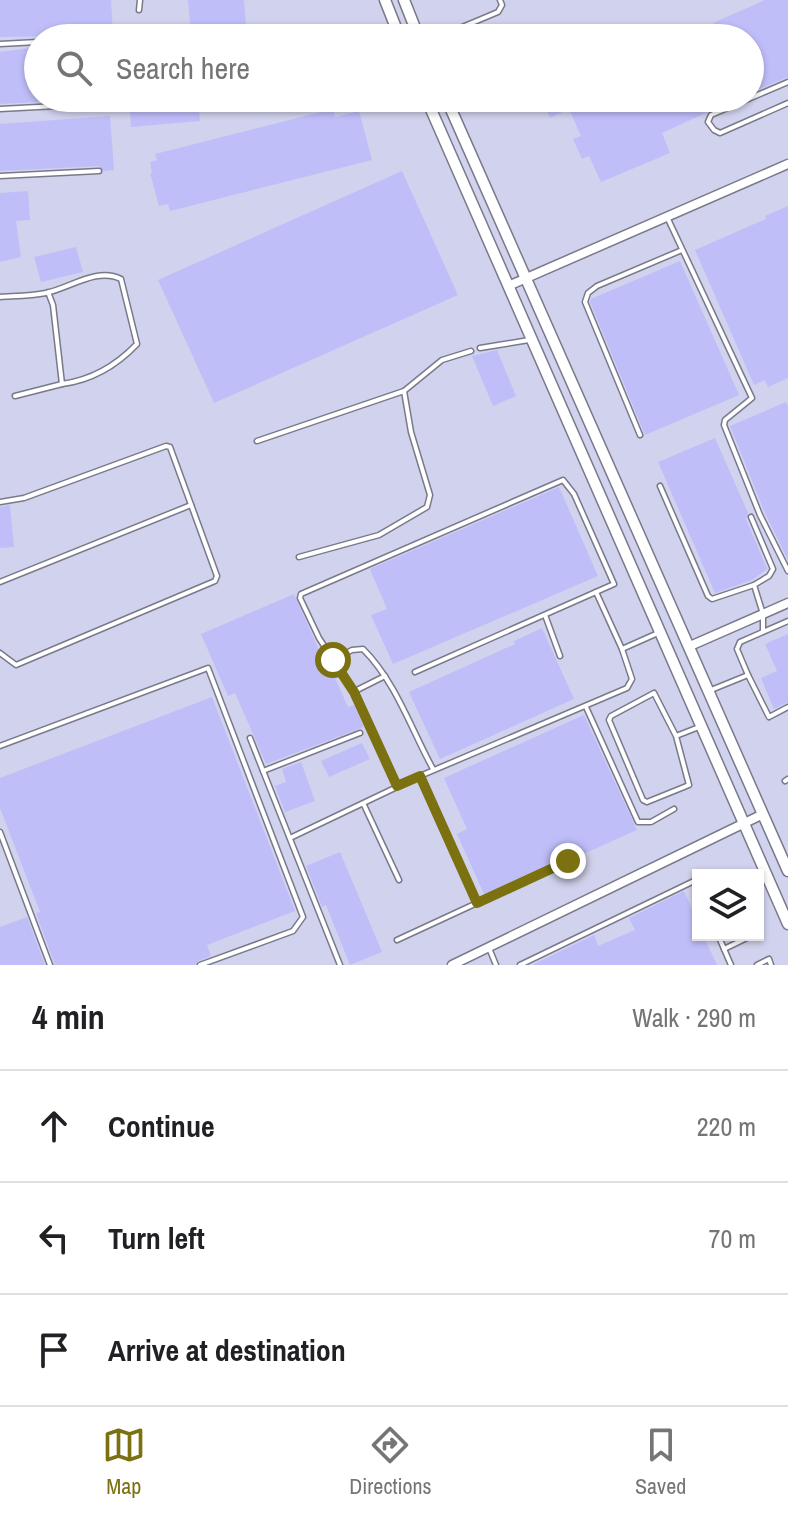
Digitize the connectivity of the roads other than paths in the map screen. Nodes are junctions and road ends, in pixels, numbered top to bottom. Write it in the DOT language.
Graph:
graph roads {
  1 [pos="140,0"];
  2 [pos="385,0"];
  3 [pos="404,0"];
  4 [pos="500,0"];
  5 [pos="139,10"];
  6 [pos="394,24"];
  7 [pos="413,24"];
  8 [pos="469,24"];
  9 [pos="24,43"];
  10 [pos="0,44"];
  11 [pos="788,82"];
  12 [pos="764,92"];
  13 [pos="788,103"];
  14 [pos="24,108"];
  15 [pos="0,109"];
  16 [pos="432,112"];
  17 [pos="452,112"];
  18 [pos="718,112"];
  19 [pos="788,164"];
  20 [pos="99,171"];
  21 [pos="0,176"];
  22 [pos="667,217"];
  23 [pos="682,250"];
  24 [pos="526,279"];
  25 [pos="508,286"];
  26 [pos="48,292"];
  27 [pos="0,297"];
  28 [pos="531,340"];
  29 [pos="480,348"];
  30 [pos="471,351"];
  31 [pos="62,384"];
  32 [pos="404,391"];
  33 [pos="15,396"];
  34 [pos="578,399"];
  35 [pos="561,407"];
  36 [pos="640,435"];
  37 [pos="257,441"];
  38 [pos="660,486"];
  39 [pos="0,502"];
  40 [pos="192,505"];
  41 [pos="751,517"];
  42 [pos="299,557"];
  43 [pos="788,571"];
  44 [pos="0,582"];
  45 [pos="754,585"];
  46 [pos="596,592"];
  47 [pos="788,603"];
  48 [pos="763,614"];
  49 [pos="545,615"];
  50 [pos="788,621"];
  51 [pos="660,632"];
  52 [pos="763,632"];
  53 [pos="690,646"];
  54 [pos="622,649"];
  55 [pos="0,653"];
  56 [pos="560,656"];
  57 [pos="333,660"];
  58 [pos="415,672"];
  59 [pos="748,675"];
  60 [pos="385,676"];
  61 [pos="708,691"];
  62 [pos="354,692"];
  63 [pos="586,707"];
  64 [pos="788,707"];
  65 [pos="701,726"];
  66 [pos="360,733"];
  67 [pos="676,736"];
  68 [pos="250,738"];
  69 [pos="0,746"];
  70 [pos="433,769"];
  71 [pos="263,771"];
  72 [pos="420,776"];
  73 [pos="397,786"];
  74 [pos="364,805"];
  75 [pos="674,809"];
  76 [pos="763,814"];
  77 [pos="743,824"];
  78 [pos="0,832"];
  79 [pos="290,838"];
  80 [pos="3,848"];
  81 [pos="568,861"];
  82 [pos="788,871"];
  83 [pos="399,880"];
  84 [pos="692,882"];
  85 [pos="477,903"];
  86 [pos="788,924"];
  87 [pos="397,940"];
  88 [pos="721,941"];
  89 [pos="738,941"];
  90 [pos="489,948"];
  91 [pos="724,949"];
  92 [pos="50,965"];
  93 [pos="200,965"];
  94 [pos="340,965"];
  95 [pos="452,965"];
  96 [pos="496,965"];
  97 [pos="520,965"];
  98 [pos="731,965"];
  99 [pos="757,965"];
  100 [pos="771,965"];
  1 -- 5 [label="lane"];
  2 -- 6 [label="street"];
  3 -- 7 [label="street"];
  4 -- 8 [label="lane"];
  9 -- 10 [label="lane"];
  11 -- 12 [label="lane"];
  13 -- 18 [label="lane"];
  14 -- 15 [label="lane"];
  16 -- 25 [label="street"];
  17 -- 24 [label="street"];
  19 -- 22 [label="street"];
  20 -- 21 [label="lane"];
  22 -- 23 [label="lane"];
  22 -- 24 [label="street"];
  23 -- 36 [label="lane"];
  23 -- 43 [label="lane"];
  24 -- 25 [label="street"];
  24 -- 34 [label="street"];
  25 -- 28 [label="street"];
  26 -- 27 [label="lane"];
  26 -- 31 [label="lane"];
  26 -- 31 [label="lane"];
  28 -- 29 [label="lane"];
  28 -- 35 [label="street"];
  30 -- 32 [label="lane"];
  31 -- 33 [label="lane"];
  32 -- 37 [label="lane"];
  32 -- 42 [label="lane"];
  34 -- 35 [label="street"];
  34 -- 53 [label="street"];
  35 -- 51 [label="street"];
  38 -- 45 [label="lane"];
  39 -- 40 [label="lane"];
  40 -- 44 [label="lane"];
  40 -- 55 [label="lane"];
  41 -- 45 [label="lane"];
  45 -- 48 [label="lane"];
  46 -- 49 [label="lane"];
  46 -- 54 [label="lane"];
  46 -- 57 [label="lane"];
  47 -- 48 [label="street"];
  48 -- 52 [label="lane"];
  48 -- 53 [label="street"];
  49 -- 56 [label="lane"];
  49 -- 58 [label="lane"];
  50 -- 52 [label="lane"];
  51 -- 54 [label="lane"];
  51 -- 65 [label="street"];
  52 -- 59 [label="lane"];
  53 -- 61 [label="street"];
  54 -- 63 [label="lane"];
  57 -- 60 [label="lane"];
  57 -- 62 [label="lane"];
  59 -- 61 [label="lane"];
  59 -- 64 [label="lane"];
  60 -- 62 [label="lane"];
  60 -- 70 [label="lane"];
  61 -- 76 [label="street"];
  62 -- 73 [label="lane"];
  63 -- 70 [label="lane"];
  63 -- 75 [label="lane"];
  65 -- 67 [label="lane"];
  65 -- 77 [label="street"];
  66 -- 71 [label="lane"];
  67 -- 67 [label="lane"];
  68 -- 71 [label="lane"];
  69 -- 93 [label="lane"];
  70 -- 72 [label="lane"];
  71 -- 79 [label="lane"];
  72 -- 73 [label="lane"];
  72 -- 85 [label="lane"];
  73 -- 74 [label="lane"];
  74 -- 79 [label="lane"];
  74 -- 83 [label="lane"];
  76 -- 77 [label="street"];
  76 -- 82 [label="street"];
  77 -- 86 [label="street"];
  77 -- 90 [label="street"];
  78 -- 80 [label="lane"];
  79 -- 94 [label="lane"];
  80 -- 92 [label="lane"];
  81 -- 85 [label="lane"];
  84 -- 97 [label="lane"];
  85 -- 87 [label="lane"];
  88 -- 91 [label="lane"];
  89 -- 91 [label="lane"];
  90 -- 95 [label="street"];
  90 -- 96 [label="lane"];
  91 -- 98 [label="lane"];
  99 -- 100 [label="lane"];
}
